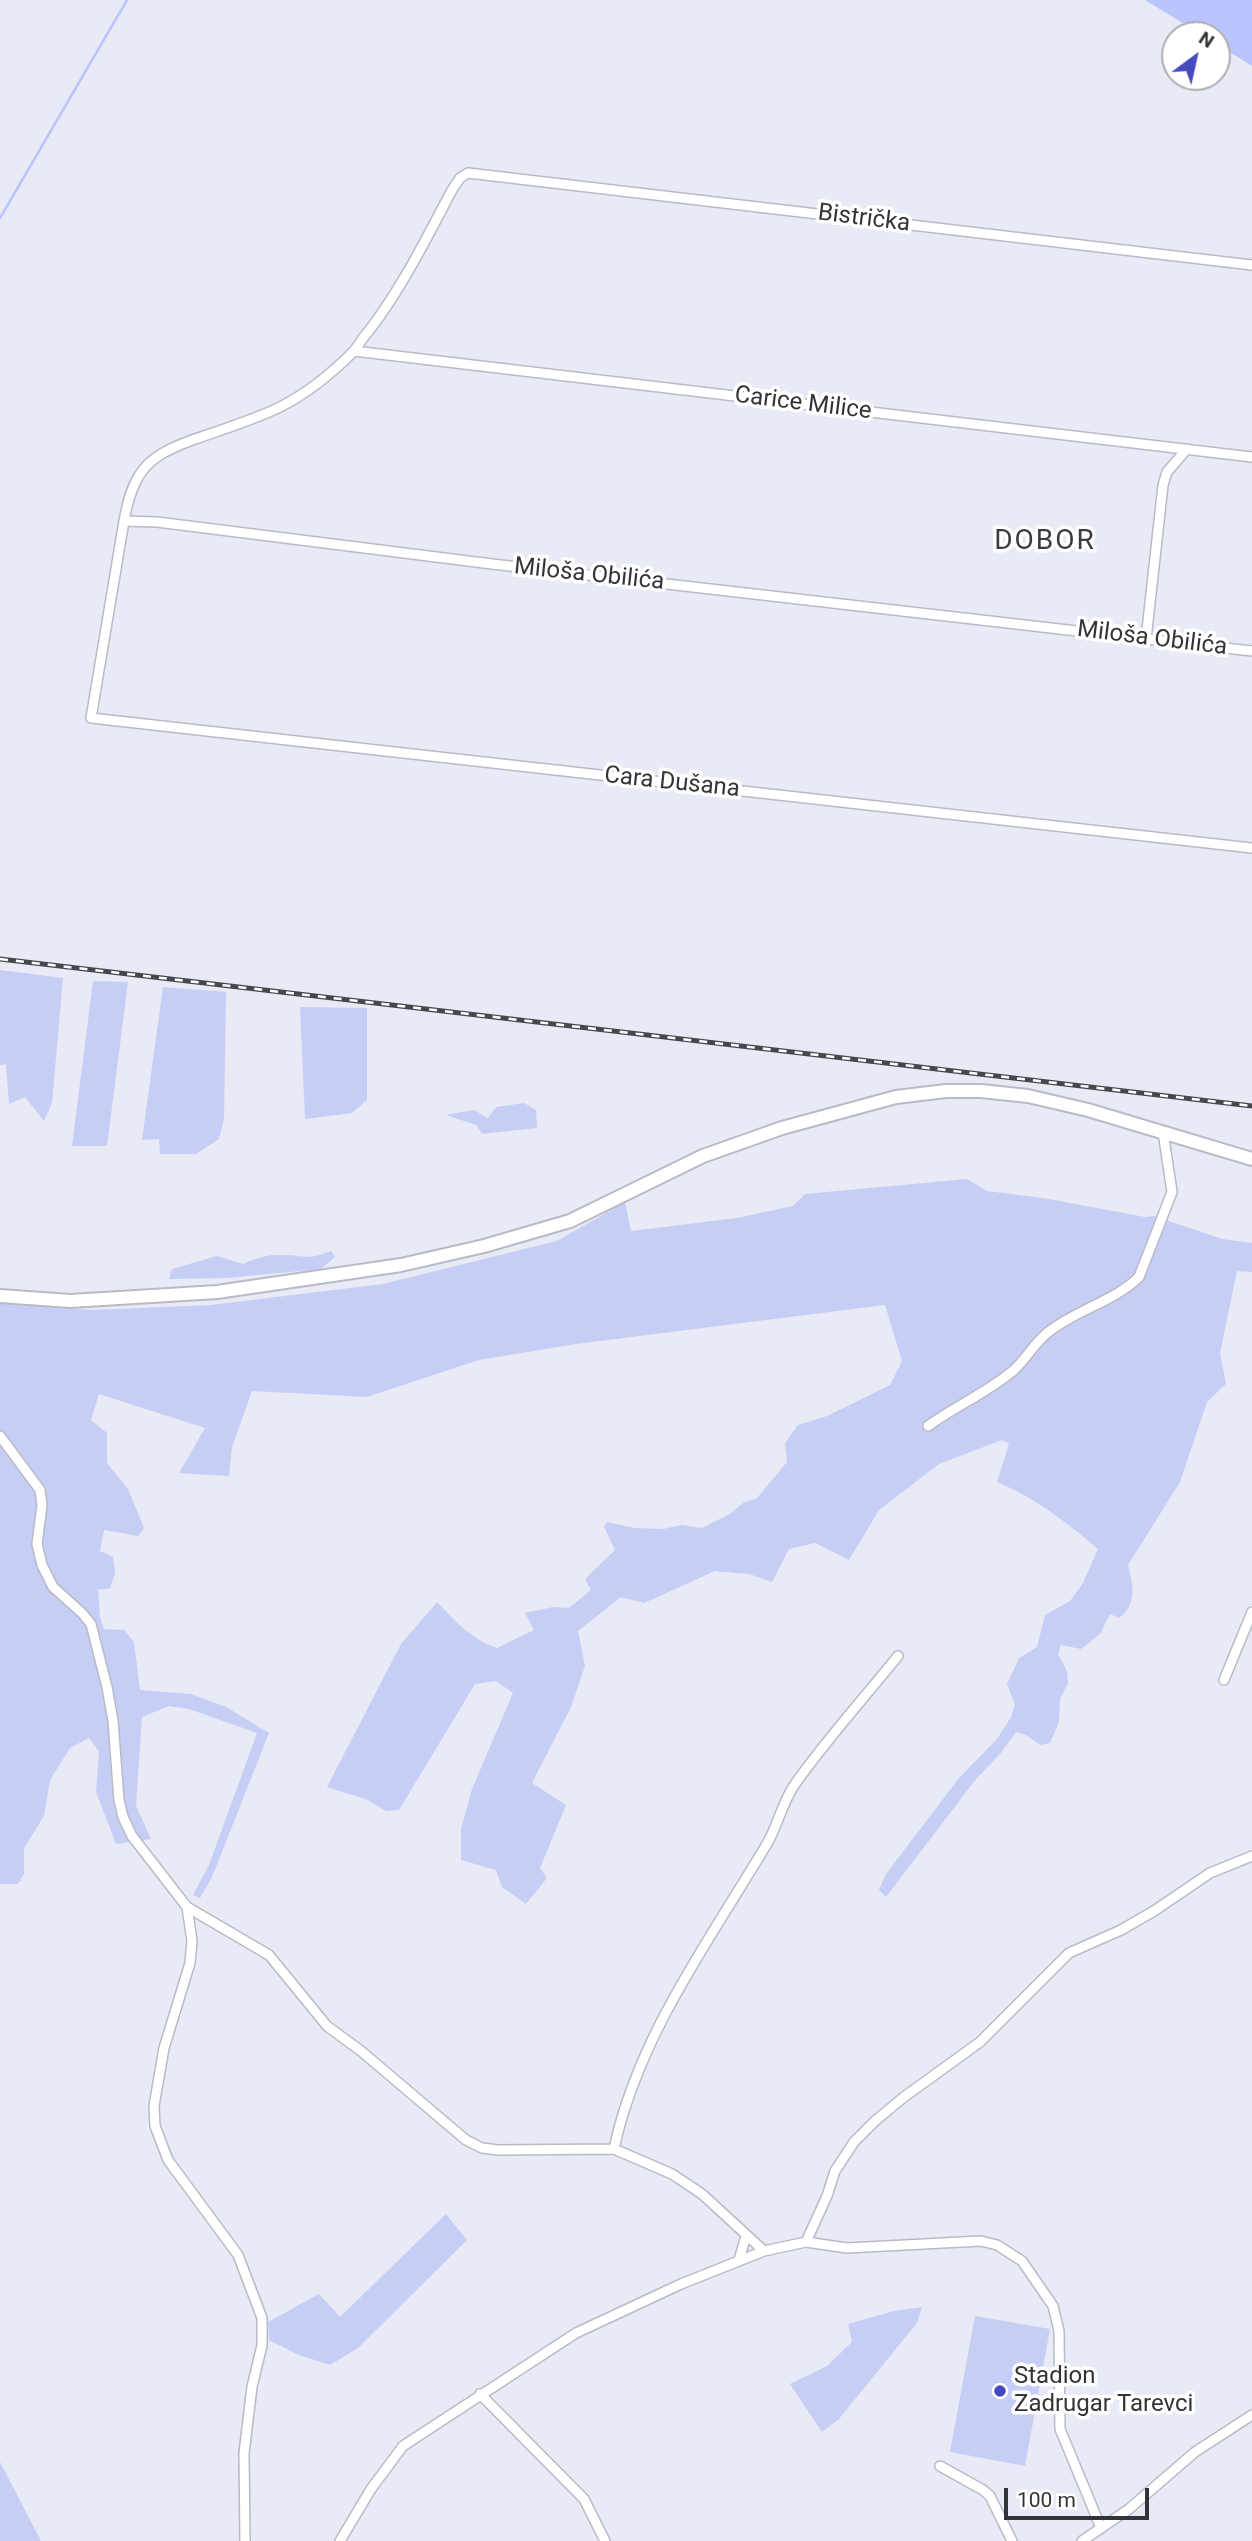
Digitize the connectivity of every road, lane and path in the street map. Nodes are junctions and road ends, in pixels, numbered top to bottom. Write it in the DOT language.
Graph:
graph roads {
  1 [pos="1252,265"];
  2 [pos="354,351"];
  3 [pos="1186,449"];
  4 [pos="1252,457"];
  5 [pos="124,521"];
  6 [pos="1146,639"];
  7 [pos="1252,651"];
  8 [pos="1252,848"];
  9 [pos="1163,1132"];
  10 [pos="1252,1159"];
  11 [pos="0,1296"];
  12 [pos="928,1426"];
  13 [pos="0,1436"];
  14 [pos="1252,1612"];
  15 [pos="898,1656"];
  16 [pos="1224,1680"];
  17 [pos="1252,1856"];
  18 [pos="187,1907"];
  19 [pos="614,2149"];
  20 [pos="746,2236"];
  21 [pos="806,2242"];
  22 [pos="764,2251"];
  23 [pos="739,2260"];
  24 [pos="480,2394"];
  25 [pos="1252,2415"];
  26 [pos="940,2466"];
  27 [pos="1101,2528"];
  28 [pos="245,2541"];
  29 [pos="340,2541"];
  30 [pos="605,2541"];
  31 [pos="1012,2541"];
  32 [pos="1082,2541"];
  1 -- 2 [label="street, Bistrička"];
  2 -- 3 [label="street, Carice Milice"];
  2 -- 5 [label="street"];
  3 -- 4 [label="street, Carice Milice"];
  3 -- 6 [label="street"];
  5 -- 6 [label="street, Miloša Obilića"];
  5 -- 8 [label="street, Cara Dušana"];
  6 -- 7 [label="street, Miloša Obilića"];
  9 -- 10 [label="main road"];
  9 -- 11 [label="main road"];
  9 -- 12 [label="street"];
  13 -- 18 [label="street"];
  14 -- 16 [label="street"];
  15 -- 19 [label="street"];
  17 -- 21 [label="street"];
  18 -- 19 [label="street"];
  18 -- 28 [label="street"];
  19 -- 20 [label="street"];
  20 -- 22 [label="street"];
  20 -- 23 [label="street"];
  21 -- 22 [label="street"];
  21 -- 27 [label="street"];
  22 -- 23 [label="street"];
  23 -- 24 [label="street"];
  24 -- 29 [label="street"];
  24 -- 30 [label="street"];
  25 -- 27 [label="street"];
  26 -- 31 [label="street"];
  27 -- 32 [label="street"];
}
